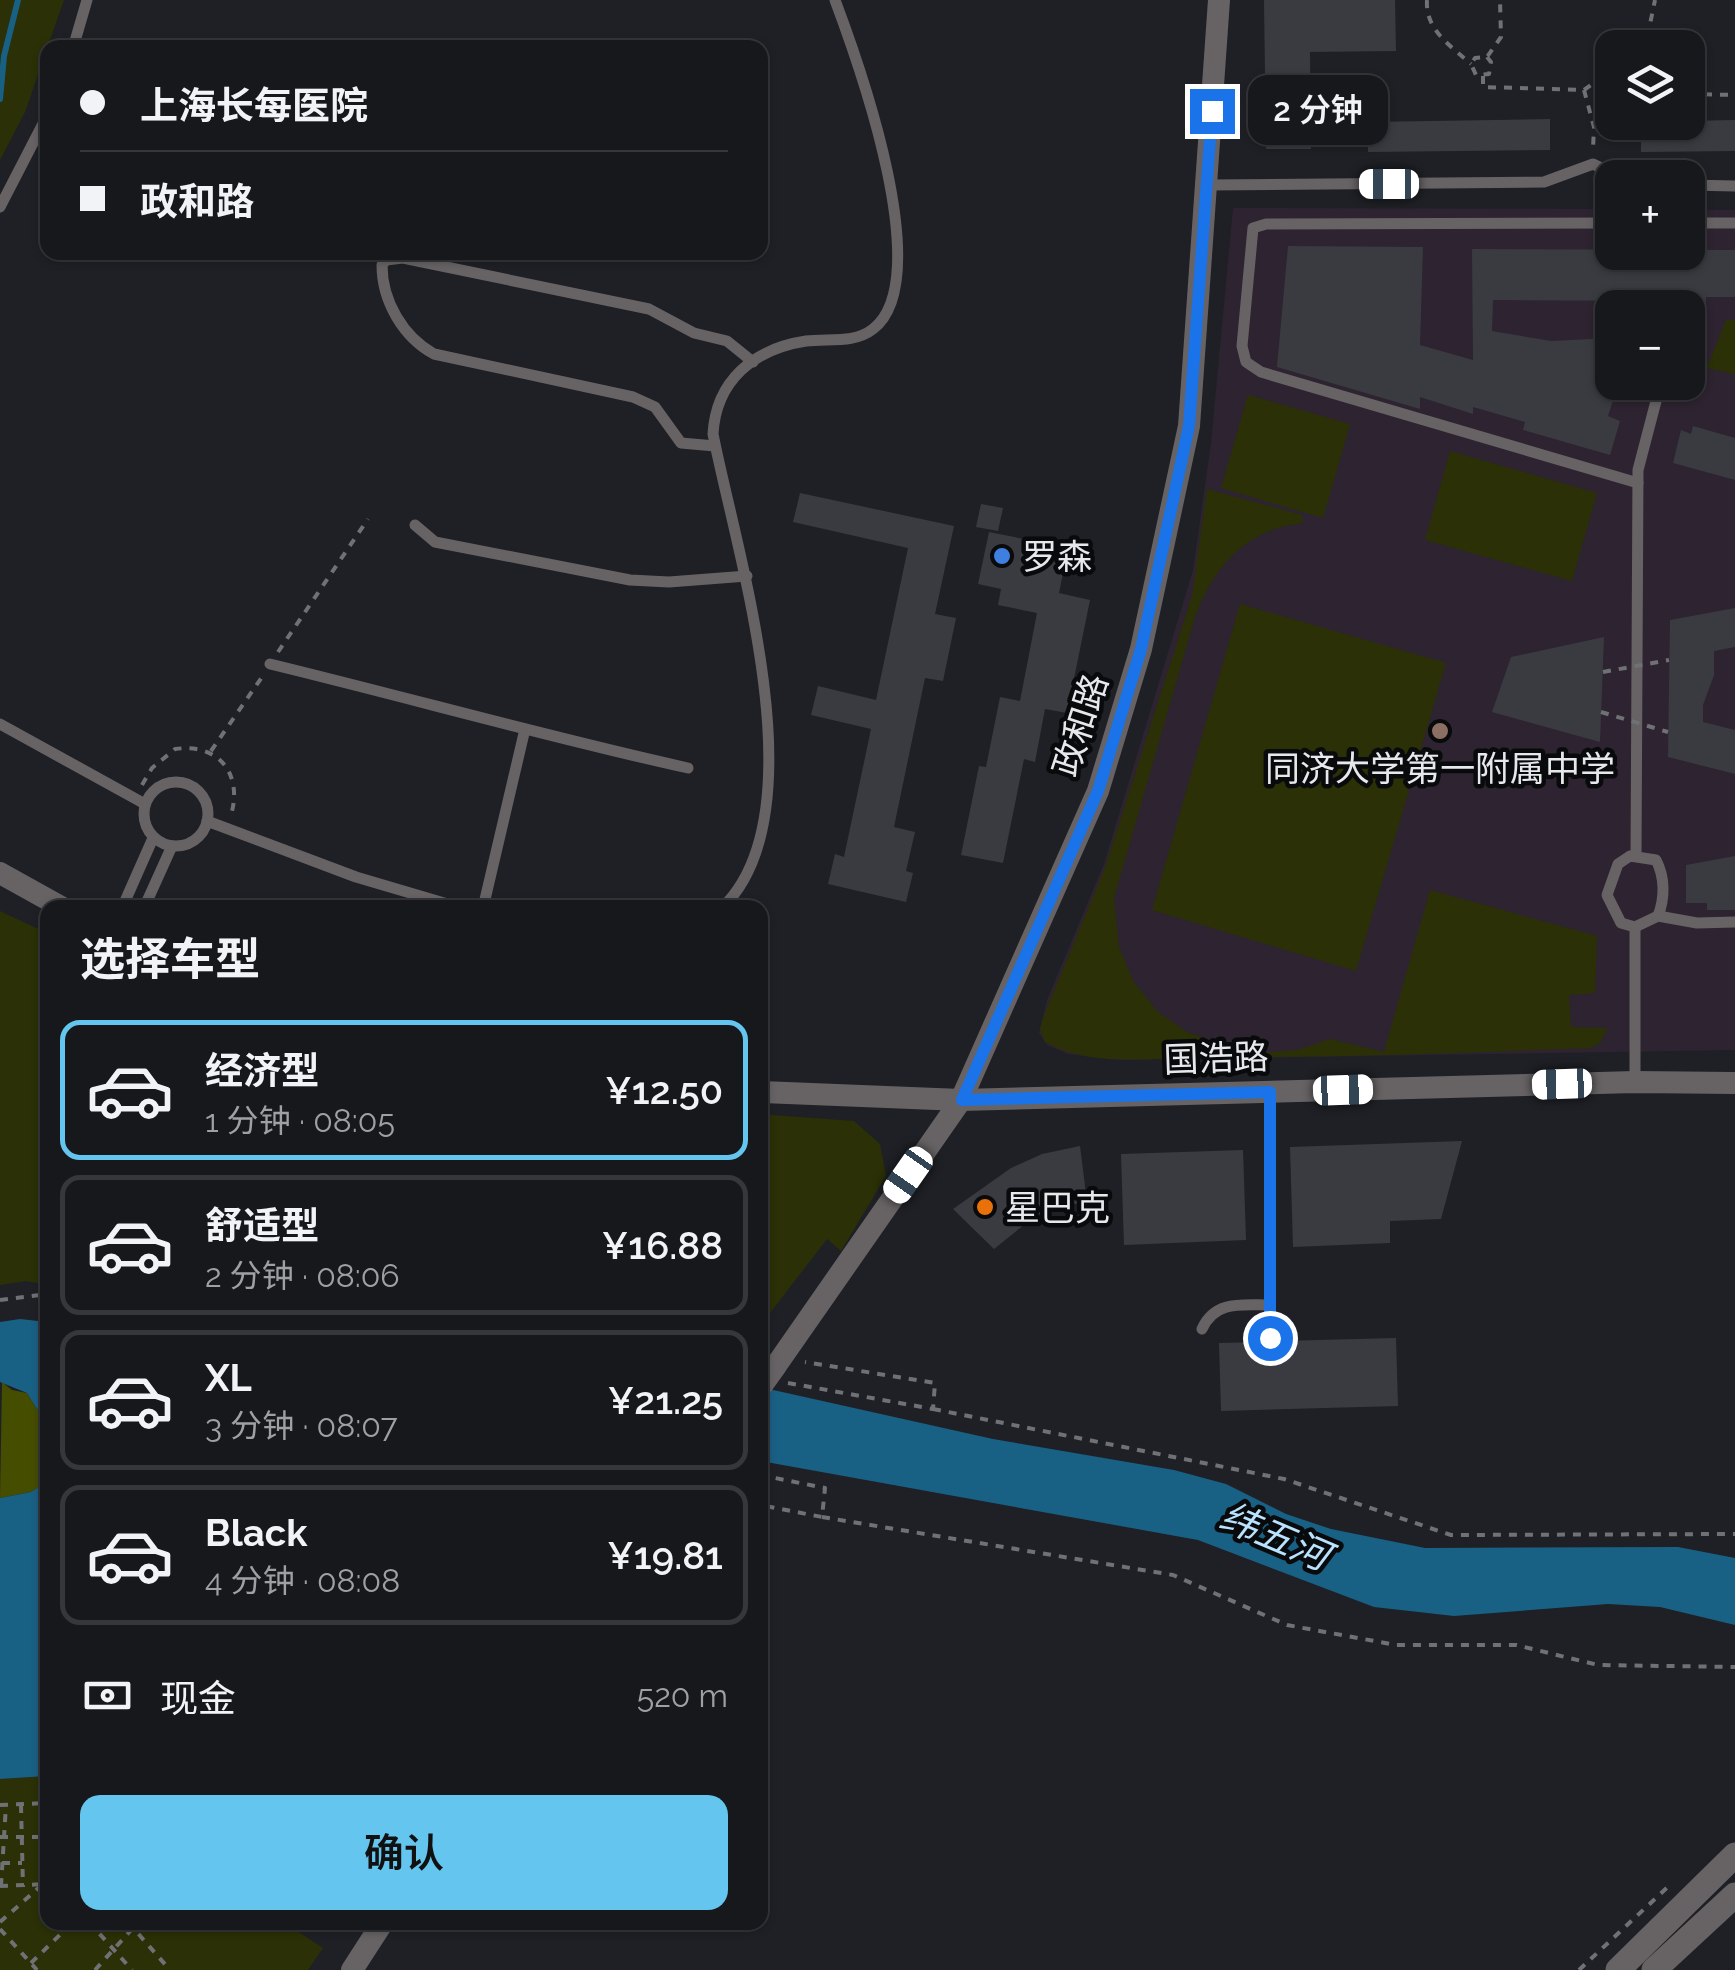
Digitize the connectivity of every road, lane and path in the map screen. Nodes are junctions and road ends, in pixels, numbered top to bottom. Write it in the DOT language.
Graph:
graph roads {
  1 [pos="87,0"];
  2 [pos="835,0"];
  3 [pos="1219,0"];
  4 [pos="1427,0"];
  5 [pos="1500,0"];
  6 [pos="1655,0"];
  7 [pos="1648,30"];
  8 [pos="75,40"];
  9 [pos="1487,57"];
  10 [pos="1472,64"];
  11 [pos="1483,76"];
  12 [pos="1595,82"];
  13 [pos="1584,90"];
  14 [pos="1705,94"];
  15 [pos="1735,95"];
  16 [pos="40,130"];
  17 [pos="1593,164"];
  18 [pos="1208,185"];
  19 [pos="1705,186"];
  20 [pos="1735,186"];
  21 [pos="0,207"];
  22 [pos="1595,223"];
  23 [pos="1705,223"];
  24 [pos="1735,223"];
  25 [pos="386,260"];
  26 [pos="413,260"];
  27 [pos="753,362"];
  28 [pos="1657,400"];
  29 [pos="715,446"];
  30 [pos="1638,483"];
  31 [pos="368,519"];
  32 [pos="415,525"];
  33 [pos="747,576"];
  34 [pos="1669,660"];
  35 [pos="270,664"];
  36 [pos="1603,672"];
  37 [pos="1601,712"];
  38 [pos="0,724"];
  39 [pos="525,728"];
  40 [pos="1668,732"];
  41 [pos="211,751"];
  42 [pos="688,768"];
  43 [pos="140,801"];
  44 [pos="207,822"];
  45 [pos="224,828"];
  46 [pos="154,838"];
  47 [pos="172,846"];
  48 [pos="1636,856"];
  49 [pos="0,874"];
  50 [pos="49,900"];
  51 [pos="126,900"];
  52 [pos="148,900"];
  53 [pos="433,900"];
  54 [pos="485,900"];
  55 [pos="729,900"];
  56 [pos="1658,916"];
  57 [pos="1735,922"];
  58 [pos="1636,927"];
  59 [pos="1634,1082"];
  60 [pos="1735,1082"];
  61 [pos="768,1092"];
  62 [pos="1270,1092"];
  63 [pos="962,1100"];
  64 [pos="40,1295"];
  65 [pos="0,1300"];
  66 [pos="1270,1304"];
  67 [pos="1202,1329"];
  68 [pos="1270,1338"];
  69 [pos="774,1374"];
  70 [pos="934,1409"];
  71 [pos="768,1477"];
  72 [pos="768,1506"];
  73 [pos="822,1516"];
  74 [pos="1735,1534"];
  75 [pos="1735,1666"];
  76 [pos="40,1804"];
  77 [pos="3,1805"];
  78 [pos="21,1805"];
  79 [pos="40,1837"];
  80 [pos="2,1838"];
  81 [pos="21,1838"];
  82 [pos="1735,1855"];
  83 [pos="22,1863"];
  84 [pos="2,1864"];
  85 [pos="1680,1875"];
  86 [pos="40,1885"];
  87 [pos="1,1886"];
  88 [pos="23,1887"];
  89 [pos="40,1889"];
  90 [pos="1735,1895"];
  91 [pos="0,1926"];
  92 [pos="65,1930"];
  93 [pos="96,1930"];
  94 [pos="131,1930"];
  95 [pos="135,1930"];
  96 [pos="377,1930"];
  97 [pos="114,1950"];
  98 [pos="31,1963"];
  99 [pos="37,1970"];
  100 [pos="95,1970"];
  101 [pos="132,1970"];
  102 [pos="170,1970"];
  103 [pos="352,1970"];
  104 [pos="1580,1970"];
  105 [pos="1618,1970"];
  106 [pos="1654,1970"];
  1 -- 8 [label="lane"];
  2 -- 27 [label="lane"];
  3 -- 18 [label="street, 政和路"];
  4 -- 10 [label="path"];
  5 -- 9 [label="path"];
  6 -- 7 [label="path"];
  9 -- 10 [label="path"];
  9 -- 11 [label="path"];
  10 -- 11 [label="path"];
  11 -- 13 [label="path"];
  12 -- 13 [label="path"];
  13 -- 17 [label="path"];
  14 -- 15 [label="path"];
  16 -- 21 [label="lane"];
  17 -- 18 [label="lane"];
  18 -- 63 [label="street, 政和路"];
  19 -- 20 [label="lane"];
  22 -- 30 [label="lane"];
  23 -- 24 [label="lane"];
  25 -- 29 [label="lane"];
  26 -- 27 [label="lane"];
  27 -- 29 [label="lane"];
  28 -- 30 [label="lane"];
  29 -- 33 [label="lane"];
  30 -- 48 [label="lane"];
  31 -- 35 [label="path"];
  32 -- 33 [label="lane"];
  33 -- 55 [label="lane"];
  34 -- 36 [label="path, bridge"];
  35 -- 39 [label="lane"];
  35 -- 41 [label="path"];
  37 -- 40 [label="path, bridge"];
  38 -- 43 [label="lane"];
  39 -- 42 [label="lane"];
  39 -- 54 [label="lane"];
  41 -- 43 [label="path"];
  41 -- 45 [label="path"];
  43 -- 44 [label="lane"];
  43 -- 46 [label="lane"];
  44 -- 45 [label="lane"];
  44 -- 47 [label="lane"];
  45 -- 53 [label="lane"];
  46 -- 47 [label="lane"];
  46 -- 51 [label="lane"];
  47 -- 52 [label="lane"];
  48 -- 56 [label="lane"];
  48 -- 58 [label="lane"];
  49 -- 50 [label="street"];
  56 -- 57 [label="lane"];
  56 -- 58 [label="lane"];
  58 -- 59 [label="lane"];
  59 -- 60 [label="street, 国浩路"];
  59 -- 62 [label="street, 国浩路"];
  61 -- 63 [label="street, 国浩路"];
  62 -- 63 [label="street, 国浩路"];
  62 -- 66 [label="lane"];
  63 -- 69 [label="street, 政和路"];
  64 -- 65 [label="path"];
  66 -- 67 [label="lane"];
  66 -- 68 [label="lane"];
  69 -- 70 [label="path"];
  69 -- 70 [label="path"];
  70 -- 74 [label="path"];
  71 -- 73 [label="path"];
  72 -- 73 [label="path"];
  73 -- 75 [label="path"];
  76 -- 78 [label="path"];
  77 -- 78 [label="path"];
  77 -- 80 [label="path"];
  78 -- 81 [label="path"];
  79 -- 81 [label="path"];
  80 -- 81 [label="path"];
  80 -- 84 [label="path"];
  81 -- 83 [label="path"];
  82 -- 105 [label="street"];
  83 -- 84 [label="path"];
  83 -- 88 [label="path"];
  84 -- 87 [label="path"];
  85 -- 104 [label="path"];
  86 -- 88 [label="path"];
  87 -- 88 [label="path"];
  89 -- 91 [label="path"];
  90 -- 106 [label="street"];
  91 -- 98 [label="path"];
  92 -- 98 [label="path"];
  93 -- 97 [label="path"];
  94 -- 97 [label="path"];
  95 -- 102 [label="path"];
  96 -- 103 [label="street"];
  97 -- 100 [label="path"];
  97 -- 101 [label="path"];
  98 -- 99 [label="path"];
}
